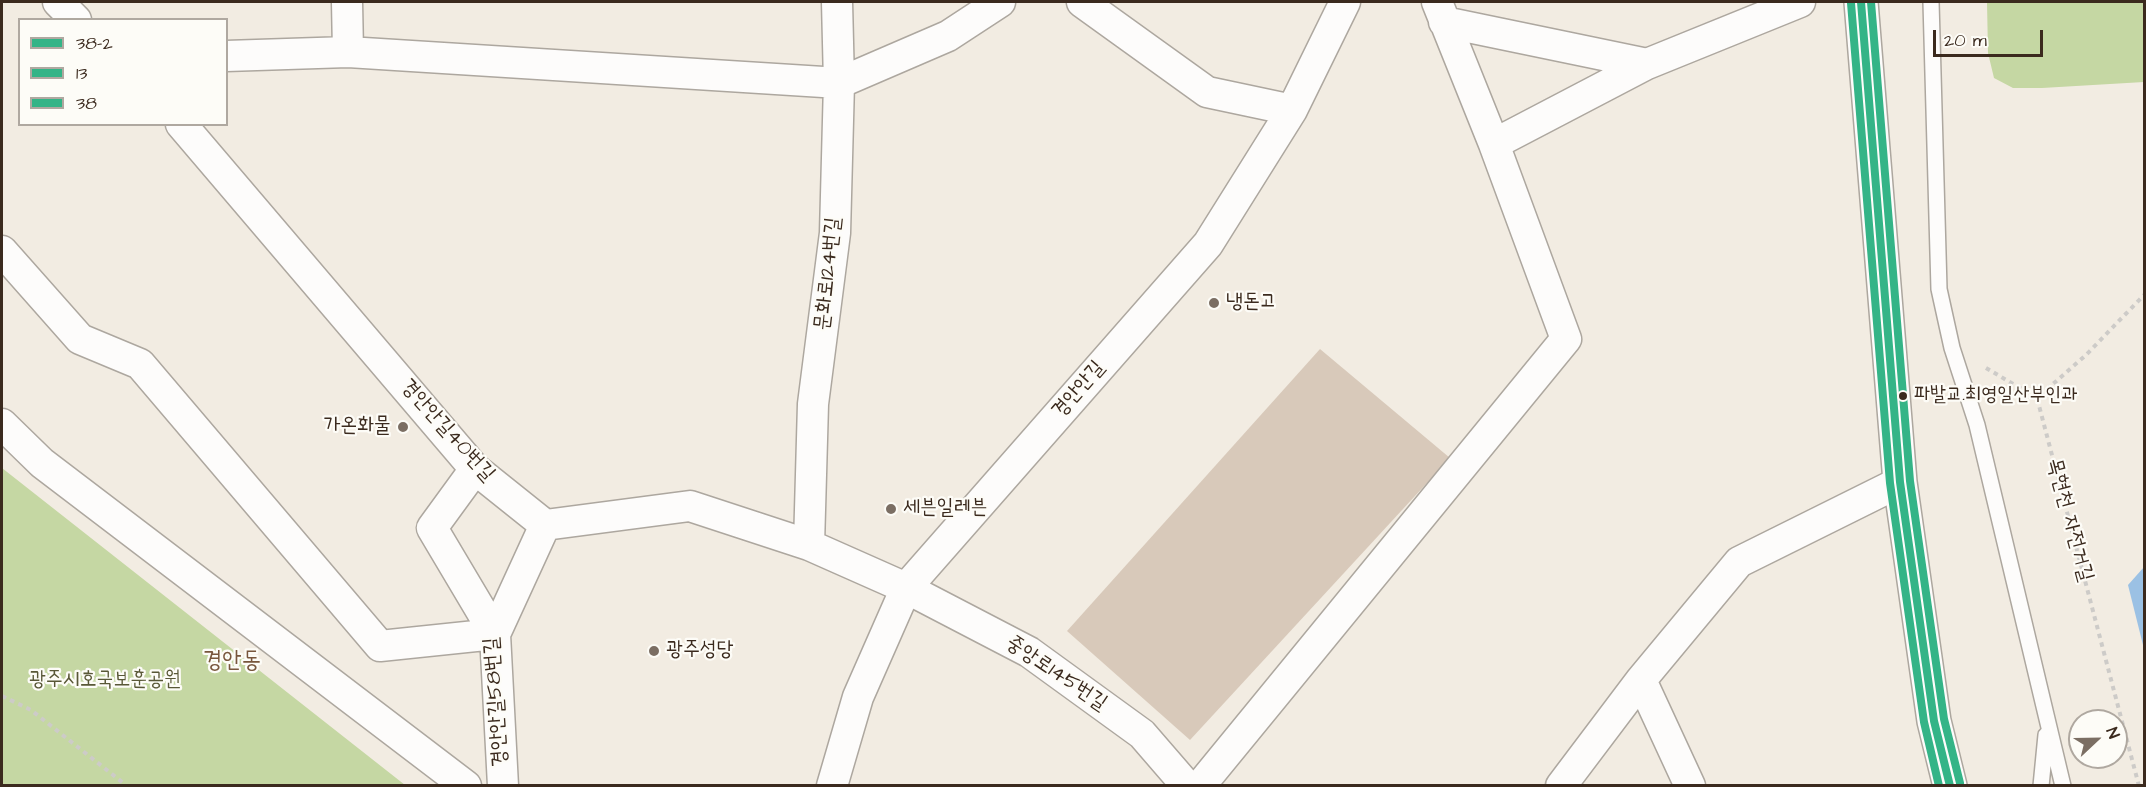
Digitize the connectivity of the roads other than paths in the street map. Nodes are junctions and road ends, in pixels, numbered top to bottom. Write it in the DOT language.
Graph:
graph roads {
  1 [pos="58,2"];
  2 [pos="347,2"];
  3 [pos="837,2"];
  4 [pos="1000,2"];
  5 [pos="1082,2"];
  6 [pos="1345,2"];
  7 [pos="1800,2"];
  8 [pos="1860,2"];
  9 [pos="1931,2"];
  10 [pos="1440,12"];
  11 [pos="74,18"];
  12 [pos="348,52"];
  13 [pos="228,56"];
  14 [pos="1647,64"];
  15 [pos="839,83"];
  16 [pos="1292,110"];
  17 [pos="183,126"];
  18 [pos="1494,144"];
  19 [pos="2,251"];
  20 [pos="2,424"];
  21 [pos="475,469"];
  22 [pos="1900,482"];
  23 [pos="545,525"];
  24 [pos="809,545"];
  25 [pos="906,588"];
  26 [pos="495,634"];
  27 [pos="1641,680"];
  28 [pos="2048,725"];
  29 [pos="466,786"];
  30 [pos="503,786"];
  31 [pos="832,786"];
  32 [pos="1187,786"];
  33 [pos="1200,786"];
  34 [pos="1561,786"];
  35 [pos="1690,786"];
  36 [pos="1950,786"];
  37 [pos="2041,786"];
  38 [pos="2063,786"];
  1 -- 11 [label="street"];
  2 -- 12 [label="street"];
  3 -- 15 [label="street, 문화로124번길"];
  4 -- 15 [label="street"];
  5 -- 16 [label="street"];
  6 -- 16 [label="street, 경안안길"];
  7 -- 14 [label="street"];
  8 -- 22 [label="street"];
  9 -- 28 [label="lane"];
  10 -- 14 [label="street"];
  10 -- 18 [label="street"];
  12 -- 13 [label="street"];
  12 -- 15 [label="street"];
  14 -- 18 [label="street"];
  15 -- 24 [label="street, 문화로124번길"];
  16 -- 25 [label="street, 경안안길"];
  17 -- 21 [label="street, 경안안길40번길"];
  18 -- 33 [label="street"];
  19 -- 26 [label="street"];
  20 -- 29 [label="street"];
  21 -- 23 [label="street, 경안안길40번길"];
  21 -- 26 [label="street, 경안안길58번길"];
  22 -- 27 [label="street"];
  22 -- 36 [label="street"];
  23 -- 24 [label="street"];
  23 -- 26 [label="street"];
  24 -- 25 [label="street"];
  25 -- 31 [label="street, 경안안길"];
  25 -- 32 [label="street, 중앙로145번길"];
  26 -- 30 [label="street, 경안안길58번길"];
  27 -- 34 [label="street"];
  27 -- 35 [label="street"];
  28 -- 37 [label="lane"];
  28 -- 38 [label="lane"];
}
